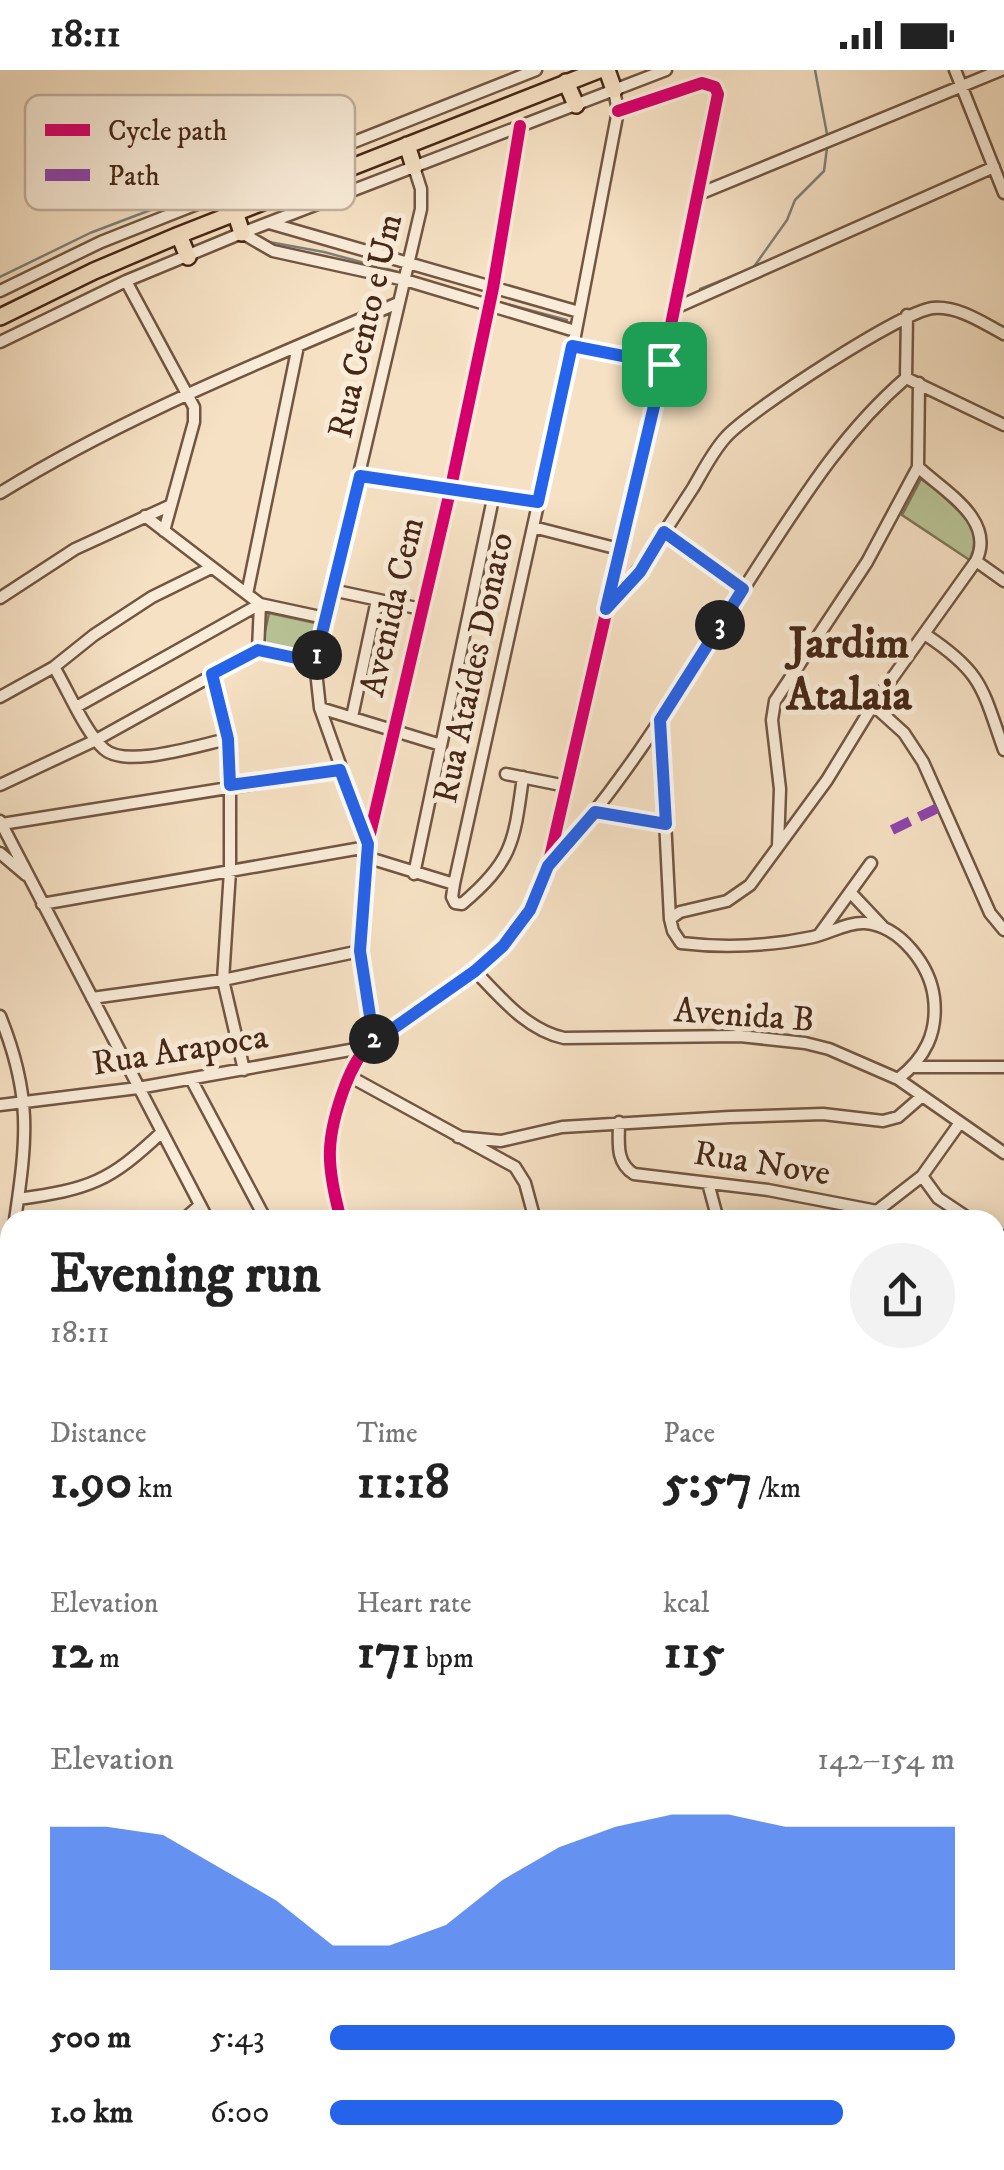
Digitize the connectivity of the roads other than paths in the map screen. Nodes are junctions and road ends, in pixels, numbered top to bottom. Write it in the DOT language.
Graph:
graph roads {
  1 [pos="536,70"];
  2 [pos="599,70"];
  3 [pos="607,70"];
  4 [pos="666,70"];
  5 [pos="955,70"];
  6 [pos="1001,70"];
  7 [pos="566,82"];
  8 [pos="962,87"];
  9 [pos="614,90"];
  10 [pos="576,105"];
  11 [pos="618,111"];
  12 [pos="520,126"];
  13 [pos="355,142"];
  14 [pos="408,145"];
  15 [pos="355,165"];
  16 [pos="414,167"];
  17 [pos="994,167"];
  18 [pos="355,190"];
  19 [pos="1004,193"];
  20 [pos="699,194"];
  21 [pos="182,210"];
  22 [pos="241,210"];
  23 [pos="303,210"];
  24 [pos="235,212"];
  25 [pos="269,223"];
  26 [pos="242,233"];
  27 [pos="178,235"];
  28 [pos="188,257"];
  29 [pos="408,263"];
  30 [pos="405,280"];
  31 [pos="126,281"];
  32 [pos="493,288"];
  33 [pos="0,290"];
  34 [pos="398,303"];
  35 [pos="489,307"];
  36 [pos="674,309"];
  37 [pos="579,312"];
  38 [pos="907,315"];
  39 [pos="0,317"];
  40 [pos="575,331"];
  41 [pos="1004,334"];
  42 [pos="0,342"];
  43 [pos="298,346"];
  44 [pos="572,346"];
  45 [pos="664,364"];
  46 [pos="906,378"];
  47 [pos="920,383"];
  48 [pos="189,392"];
  49 [pos="1004,425"];
  50 [pos="918,468"];
  51 [pos="360,476"];
  52 [pos="451,487"];
  53 [pos="0,493"];
  54 [pos="494,494"];
  55 [pos="538,502"];
  56 [pos="169,506"];
  57 [pos="145,516"];
  58 [pos="532,528"];
  59 [pos="164,531"];
  60 [pos="664,532"];
  61 [pos="618,548"];
  62 [pos="976,561"];
  63 [pos="211,568"];
  64 [pos="1004,581"];
  65 [pos="743,589"];
  66 [pos="332,590"];
  67 [pos="247,594"];
  68 [pos="0,598"];
  69 [pos="376,600"];
  70 [pos="260,604"];
  71 [pos="421,609"];
  72 [pos="606,609"];
  73 [pos="325,618"];
  74 [pos="926,635"];
  75 [pos="258,650"];
  76 [pos="315,662"];
  77 [pos="54,667"];
  78 [pos="212,674"];
  79 [pos="0,697"];
  80 [pos="78,706"];
  81 [pos="873,706"];
  82 [pos="320,708"];
  83 [pos="352,717"];
  84 [pos="660,720"];
  85 [pos="396,731"];
  86 [pos="228,739"];
  87 [pos="96,740"];
  88 [pos="440,744"];
  89 [pos="1004,750"];
  90 [pos="340,770"];
  91 [pos="506,774"];
  92 [pos="523,777"];
  93 [pos="0,785"];
  94 [pos="230,785"];
  95 [pos="566,786"];
  96 [pos="595,812"];
  97 [pos="1,822"];
  98 [pos="666,824"];
  99 [pos="778,846"];
  100 [pos="367,849"];
  101 [pos="0,853"];
  102 [pos="871,863"];
  103 [pos="548,866"];
  104 [pos="230,871"];
  105 [pos="414,874"];
  106 [pos="30,879"];
  107 [pos="454,884"];
  108 [pos="850,892"];
  109 [pos="42,904"];
  110 [pos="670,919"];
  111 [pos="884,928"];
  112 [pos="1004,930"];
  113 [pos="818,936"];
  114 [pos="360,951"];
  115 [pos="475,971"];
  116 [pos="222,980"];
  117 [pos="92,998"];
  118 [pos="0,1016"];
  119 [pos="371,1044"];
  120 [pos="1004,1066"];
  121 [pos="913,1067"];
  122 [pos="244,1070"];
  123 [pos="349,1076"];
  124 [pos="191,1079"];
  125 [pos="898,1079"];
  126 [pos="138,1088"];
  127 [pos="921,1097"];
  128 [pos="24,1103"];
  129 [pos="0,1105"];
  130 [pos="619,1122"];
  131 [pos="959,1124"];
  132 [pos="162,1132"];
  133 [pos="458,1137"];
  134 [pos="1004,1154"];
  135 [pos="922,1176"];
  136 [pos="708,1183"];
  137 [pos="18,1199"];
  138 [pos="200,1205"];
  139 [pos="16,1210"];
  140 [pos="194,1210"];
  141 [pos="203,1210"];
  142 [pos="261,1210"];
  143 [pos="339,1210"];
  144 [pos="532,1210"];
  145 [pos="715,1210"];
  146 [pos="860,1210"];
  147 [pos="884,1210"];
  148 [pos="955,1210"];
  1 -- 13 [label="street"];
  2 -- 7 [label="highway"];
  3 -- 9 [label="highway"];
  4 -- 9 [label="street"];
  5 -- 8 [label="street"];
  6 -- 8 [label="street"];
  7 -- 10 [label="highway"];
  7 -- 14 [label="highway"];
  8 -- 17 [label="street"];
  8 -- 20 [label="street"];
  9 -- 10 [label="street"];
  9 -- 11 [label="street, Rua Ataídes Donato"];
  10 -- 12 [label="street"];
  11 -- 20 [label="street"];
  11 -- 37 [label="street, Rua Ataídes Donato"];
  12 -- 16 [label="street"];
  12 -- 32 [label="street, Avenida Cem"];
  14 -- 15 [label="highway"];
  14 -- 16 [label="highway"];
  16 -- 18 [label="street"];
  16 -- 29 [label="street, Rua Cento e Um"];
  17 -- 19 [label="street"];
  17 -- 36 [label="street"];
  20 -- 36 [label="street"];
  21 -- 33 [label="street"];
  22 -- 24 [label="highway"];
  23 -- 25 [label="street"];
  24 -- 26 [label="highway"];
  24 -- 27 [label="highway"];
  25 -- 26 [label="street"];
  25 -- 29 [label="street"];
  26 -- 28 [label="street"];
  26 -- 30 [label="street"];
  27 -- 28 [label="highway"];
  27 -- 39 [label="highway"];
  28 -- 31 [label="street"];
  29 -- 30 [label="street, Rua Cento e Um"];
  29 -- 32 [label="street"];
  30 -- 34 [label="street, Rua Cento e Um"];
  30 -- 35 [label="street"];
  31 -- 42 [label="street"];
  31 -- 48 [label="street"];
  32 -- 35 [label="street, Avenida Cem"];
  32 -- 37 [label="street"];
  34 -- 43 [label="street"];
  34 -- 51 [label="street, Rua Cento e Um"];
  35 -- 40 [label="street"];
  35 -- 52 [label="street, Avenida Cem"];
  36 -- 45 [label="street"];
  37 -- 40 [label="street, Rua Ataídes Donato"];
  38 -- 41 [label="street"];
  38 -- 46 [label="street"];
  38 -- 60 [label="street"];
  40 -- 44 [label="street, Rua Ataídes Donato"];
  43 -- 48 [label="street"];
  43 -- 67 [label="street"];
  44 -- 45 [label="street"];
  44 -- 55 [label="street, Rua Ataídes Donato"];
  45 -- 61 [label="street"];
  46 -- 47 [label="street"];
  46 -- 65 [label="street"];
  47 -- 49 [label="street"];
  47 -- 50 [label="street"];
  48 -- 53 [label="street"];
  48 -- 56 [label="street"];
  50 -- 62 [label="street"];
  50 -- 99 [label="street"];
  51 -- 52 [label="street"];
  51 -- 66 [label="street, Rua Cento e Um"];
  52 -- 54 [label="street"];
  52 -- 71 [label="street, Avenida Cem"];
  54 -- 55 [label="street"];
  54 -- 88 [label="street"];
  55 -- 58 [label="street, Rua Ataídes Donato"];
  56 -- 57 [label="street"];
  56 -- 59 [label="street"];
  57 -- 59 [label="street"];
  57 -- 68 [label="street"];
  58 -- 61 [label="street"];
  58 -- 107 [label="street, Rua Ataídes Donato"];
  59 -- 63 [label="street"];
  60 -- 65 [label="street"];
  60 -- 72 [label="street"];
  61 -- 72 [label="street"];
  62 -- 64 [label="street"];
  62 -- 74 [label="street"];
  63 -- 67 [label="street"];
  63 -- 77 [label="street"];
  65 -- 84 [label="street"];
  66 -- 69 [label="street"];
  66 -- 73 [label="street, Rua Cento e Um"];
  67 -- 70 [label="street"];
  69 -- 71 [label="street"];
  69 -- 83 [label="street"];
  70 -- 73 [label="street"];
  70 -- 75 [label="street"];
  70 -- 80 [label="street"];
  71 -- 85 [label="street, Avenida Cem"];
  72 -- 95 [label="street"];
  73 -- 76 [label="street, Rua Cento e Um"];
  74 -- 81 [label="street"];
  74 -- 89 [label="street"];
  75 -- 76 [label="street"];
  75 -- 78 [label="street"];
  76 -- 82 [label="street, Rua Cento e Um"];
  77 -- 79 [label="street"];
  77 -- 80 [label="street"];
  78 -- 86 [label="street"];
  78 -- 87 [label="street"];
  80 -- 87 [label="street"];
  81 -- 99 [label="street"];
  81 -- 112 [label="street"];
  82 -- 83 [label="street"];
  82 -- 90 [label="street, Rua Cento e Um"];
  83 -- 85 [label="street"];
  84 -- 96 [label="street"];
  84 -- 98 [label="street"];
  85 -- 88 [label="street"];
  85 -- 100 [label="street, Avenida Cem"];
  86 -- 87 [label="street"];
  86 -- 94 [label="street"];
  87 -- 93 [label="street"];
  88 -- 105 [label="street"];
  90 -- 94 [label="street"];
  90 -- 100 [label="street, Rua Cento e Um"];
  91 -- 92 [label="street"];
  92 -- 95 [label="street"];
  92 -- 107 [label="street, Rua Ataídes Donato"];
  94 -- 97 [label="street"];
  94 -- 104 [label="street"];
  95 -- 103 [label="street"];
  96 -- 98 [label="street"];
  96 -- 103 [label="street"];
  97 -- 106 [label="street"];
  98 -- 110 [label="street"];
  99 -- 110 [label="street"];
  100 -- 104 [label="street"];
  100 -- 105 [label="street"];
  100 -- 114 [label="street, Avenida Cem"];
  101 -- 106 [label="street"];
  102 -- 108 [label="street"];
  103 -- 115 [label="street"];
  104 -- 109 [label="street"];
  104 -- 116 [label="street"];
  105 -- 107 [label="street"];
  106 -- 109 [label="street"];
  108 -- 111 [label="street"];
  108 -- 113 [label="street"];
  109 -- 117 [label="street"];
  110 -- 113 [label="street"];
  111 -- 113 [label="street"];
  111 -- 121 [label="street"];
  114 -- 116 [label="street"];
  114 -- 119 [label="street, Avenida Cem"];
  115 -- 119 [label="street"];
  115 -- 125 [label="street, Avenida B"];
  116 -- 117 [label="street"];
  116 -- 122 [label="street"];
  117 -- 126 [label="street"];
  118 -- 128 [label="street"];
  119 -- 122 [label="street, Rua Arapoca"];
  119 -- 123 [label="street"];
  120 -- 121 [label="street"];
  121 -- 125 [label="street"];
  122 -- 124 [label="street, Rua Arapoca"];
  123 -- 133 [label="street"];
  123 -- 143 [label="street"];
  124 -- 126 [label="street, Rua Arapoca"];
  124 -- 142 [label="street"];
  125 -- 127 [label="street, Avenida B"];
  126 -- 128 [label="street, Rua Arapoca"];
  126 -- 132 [label="street"];
  127 -- 130 [label="street"];
  127 -- 131 [label="street, Avenida B"];
  128 -- 129 [label="street, Rua Arapoca"];
  128 -- 137 [label="street"];
  130 -- 133 [label="street"];
  130 -- 136 [label="street, Rua Nove"];
  131 -- 134 [label="street, Avenida B"];
  131 -- 135 [label="street"];
  132 -- 137 [label="street"];
  132 -- 138 [label="street"];
  133 -- 144 [label="street"];
  135 -- 147 [label="street"];
  135 -- 148 [label="street"];
  136 -- 145 [label="street"];
  136 -- 146 [label="street, Rua Nove"];
  137 -- 139 [label="street"];
  138 -- 140 [label="street"];
  138 -- 141 [label="street"];
}
